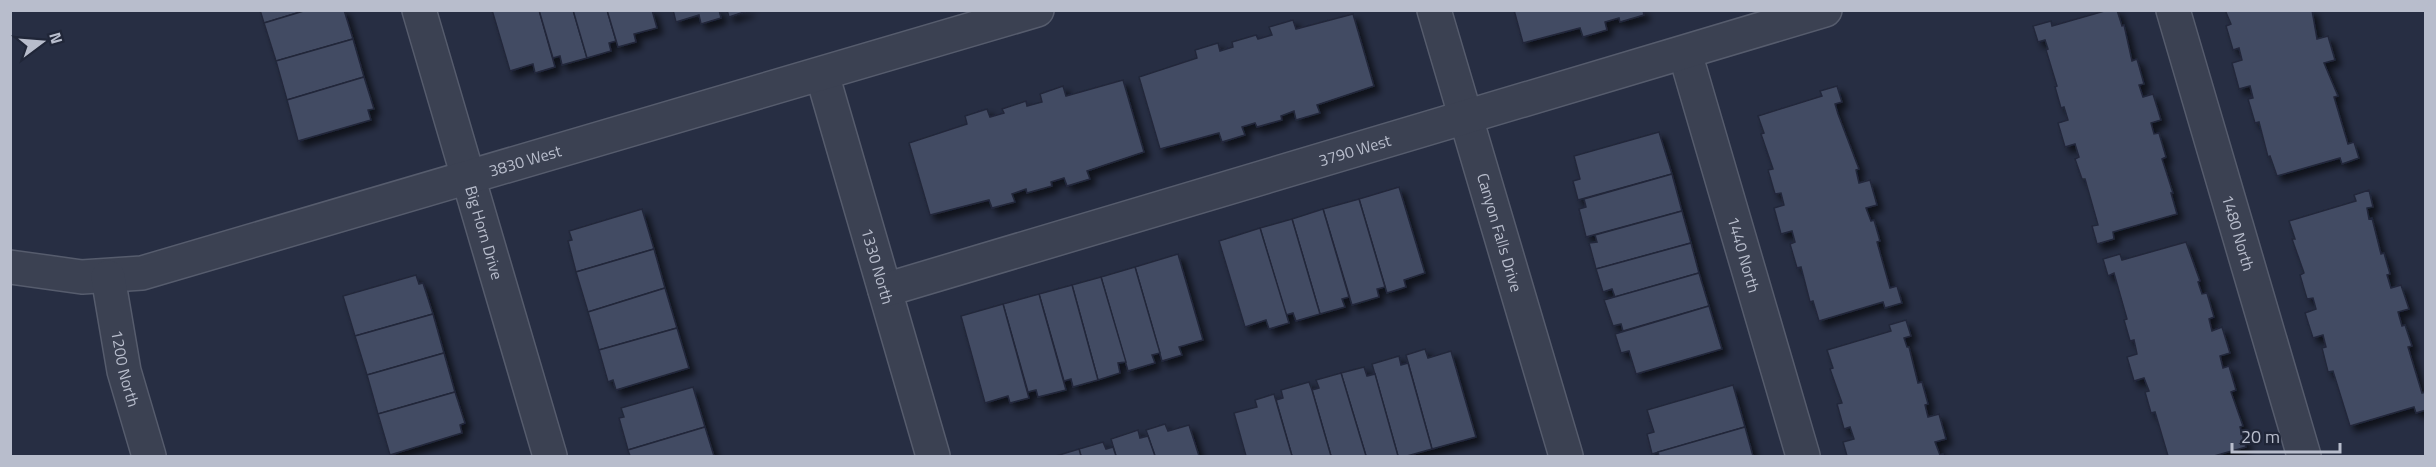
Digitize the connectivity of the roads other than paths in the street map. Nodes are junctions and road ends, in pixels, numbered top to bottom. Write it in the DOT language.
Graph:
graph roads {
  1 [pos="419,10"];
  2 [pos="1037,10"];
  3 [pos="1434,10"];
  4 [pos="1825,10"];
  5 [pos="2174,10"];
  6 [pos="1685,53"];
  7 [pos="822,74"];
  8 [pos="1465,118"];
  9 [pos="469,178"];
  10 [pos="10,267"];
  11 [pos="108,277"];
  12 [pos="885,290"];
  13 [pos="149,456"];
  14 [pos="550,456"];
  15 [pos="933,456"];
  16 [pos="1566,456"];
  17 [pos="1803,456"];
  18 [pos="2304,456"];
  1 -- 9 [label="street, Big Horn Drive"];
  2 -- 7 [label="street, 3830 West"];
  3 -- 8 [label="street, Canyon Falls Drive"];
  4 -- 6 [label="street, 3790 West"];
  5 -- 18 [label="street, 1480 North"];
  6 -- 8 [label="street, 3790 West"];
  6 -- 17 [label="street, 1440 North"];
  7 -- 9 [label="street, 3830 West"];
  7 -- 12 [label="street, 1330 North"];
  8 -- 12 [label="street, 3790 West"];
  8 -- 16 [label="street, Canyon Falls Drive"];
  9 -- 11 [label="street, 3830 West"];
  9 -- 14 [label="street, Big Horn Drive"];
  10 -- 11 [label="street, 3830 West"];
  11 -- 13 [label="street, 1200 North"];
  12 -- 15 [label="street, 1330 North"];
}
